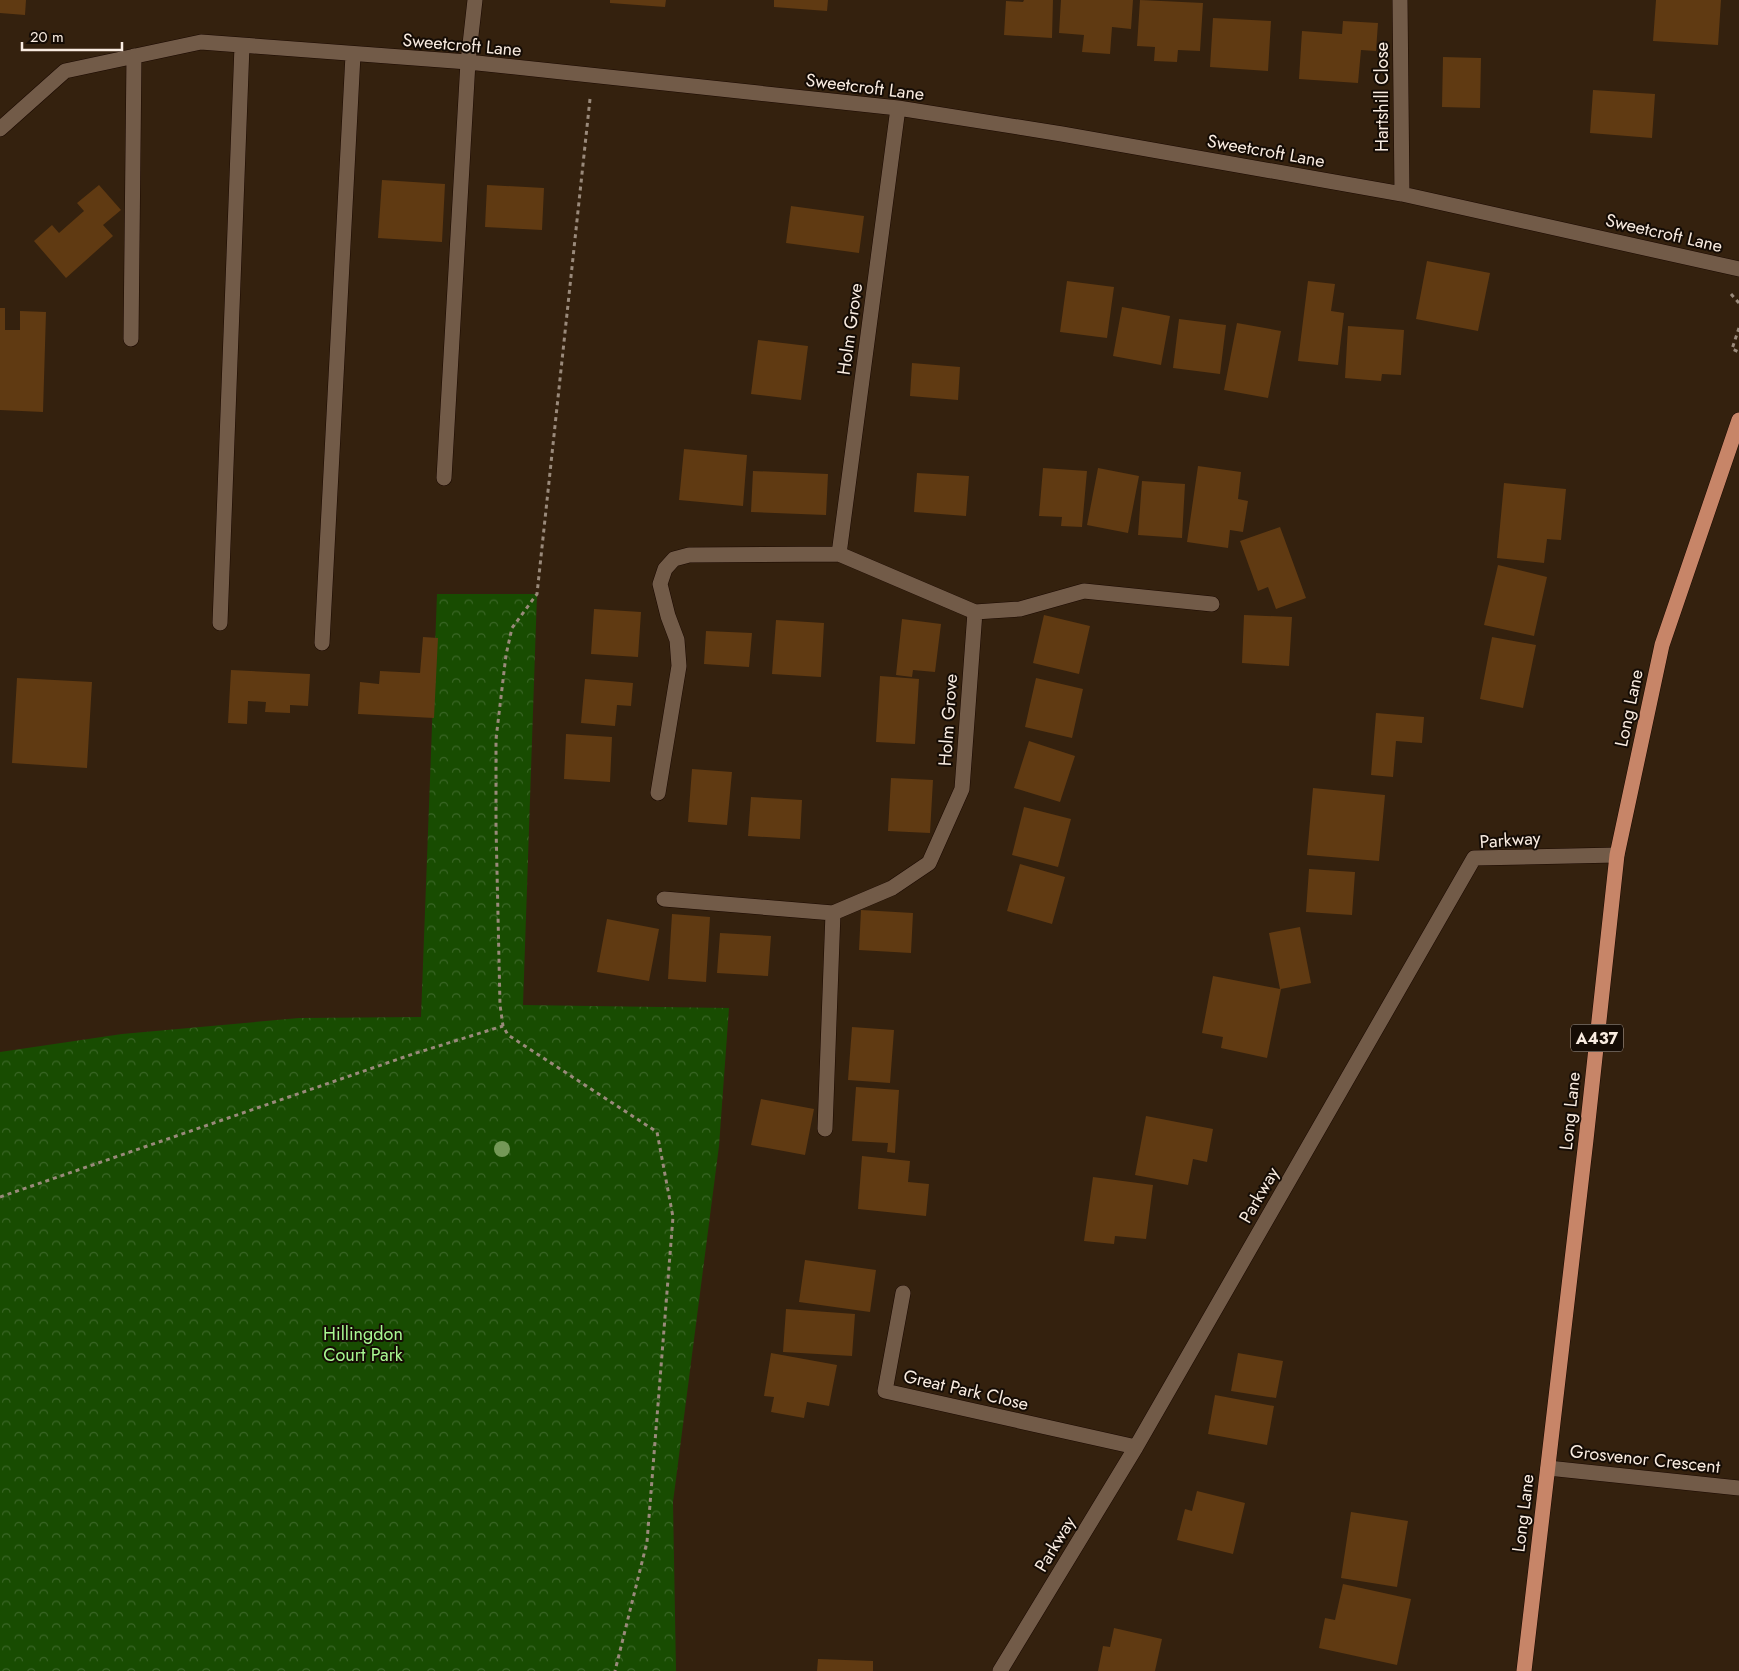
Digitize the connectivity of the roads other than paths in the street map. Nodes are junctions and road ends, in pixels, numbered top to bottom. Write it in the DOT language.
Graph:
graph roads {
  1 [pos="475,0"];
  2 [pos="1400,0"];
  3 [pos="242,46"];
  4 [pos="353,54"];
  5 [pos="134,56"];
  6 [pos="468,62"];
  7 [pos="898,108"];
  8 [pos="0,129"];
  9 [pos="1402,194"];
  10 [pos="1739,269"];
  11 [pos="131,339"];
  12 [pos="1739,420"];
  13 [pos="444,478"];
  14 [pos="839,554"];
  15 [pos="1212,604"];
  16 [pos="975,612"];
  17 [pos="220,623"];
  18 [pos="322,643"];
  19 [pos="658,792"];
  20 [pos="1617,855"];
  21 [pos="664,898"];
  22 [pos="833,913"];
  23 [pos="825,1129"];
  24 [pos="903,1293"];
  25 [pos="1136,1447"];
  26 [pos="1548,1468"];
  27 [pos="1739,1488"];
  28 [pos="1000,1671"];
  29 [pos="1524,1671"];
  1 -- 6 [label="street"];
  2 -- 9 [label="street, Hartshill Close"];
  3 -- 4 [label="street, Sweetcroft Lane"];
  3 -- 5 [label="street, Sweetcroft Lane"];
  3 -- 17 [label="street"];
  4 -- 6 [label="street, Sweetcroft Lane"];
  4 -- 18 [label="street"];
  5 -- 8 [label="street, Sweetcroft Lane"];
  5 -- 11 [label="street"];
  6 -- 7 [label="street, Sweetcroft Lane"];
  6 -- 13 [label="street"];
  7 -- 9 [label="street, Sweetcroft Lane"];
  7 -- 14 [label="street, Holm Grove"];
  9 -- 10 [label="street, Sweetcroft Lane"];
  12 -- 20 [label="main road, Long Lane / A437"];
  14 -- 16 [label="street"];
  14 -- 19 [label="street"];
  15 -- 16 [label="street"];
  16 -- 22 [label="street, Holm Grove"];
  20 -- 25 [label="street, Parkway"];
  20 -- 26 [label="main road, Long Lane / A437"];
  21 -- 22 [label="street, Holm Grove"];
  22 -- 23 [label="street"];
  24 -- 25 [label="street, Great Park Close"];
  25 -- 28 [label="street, Parkway"];
  26 -- 27 [label="street, Grosvenor Crescent"];
  26 -- 29 [label="main road, Long Lane / A437"];
}
